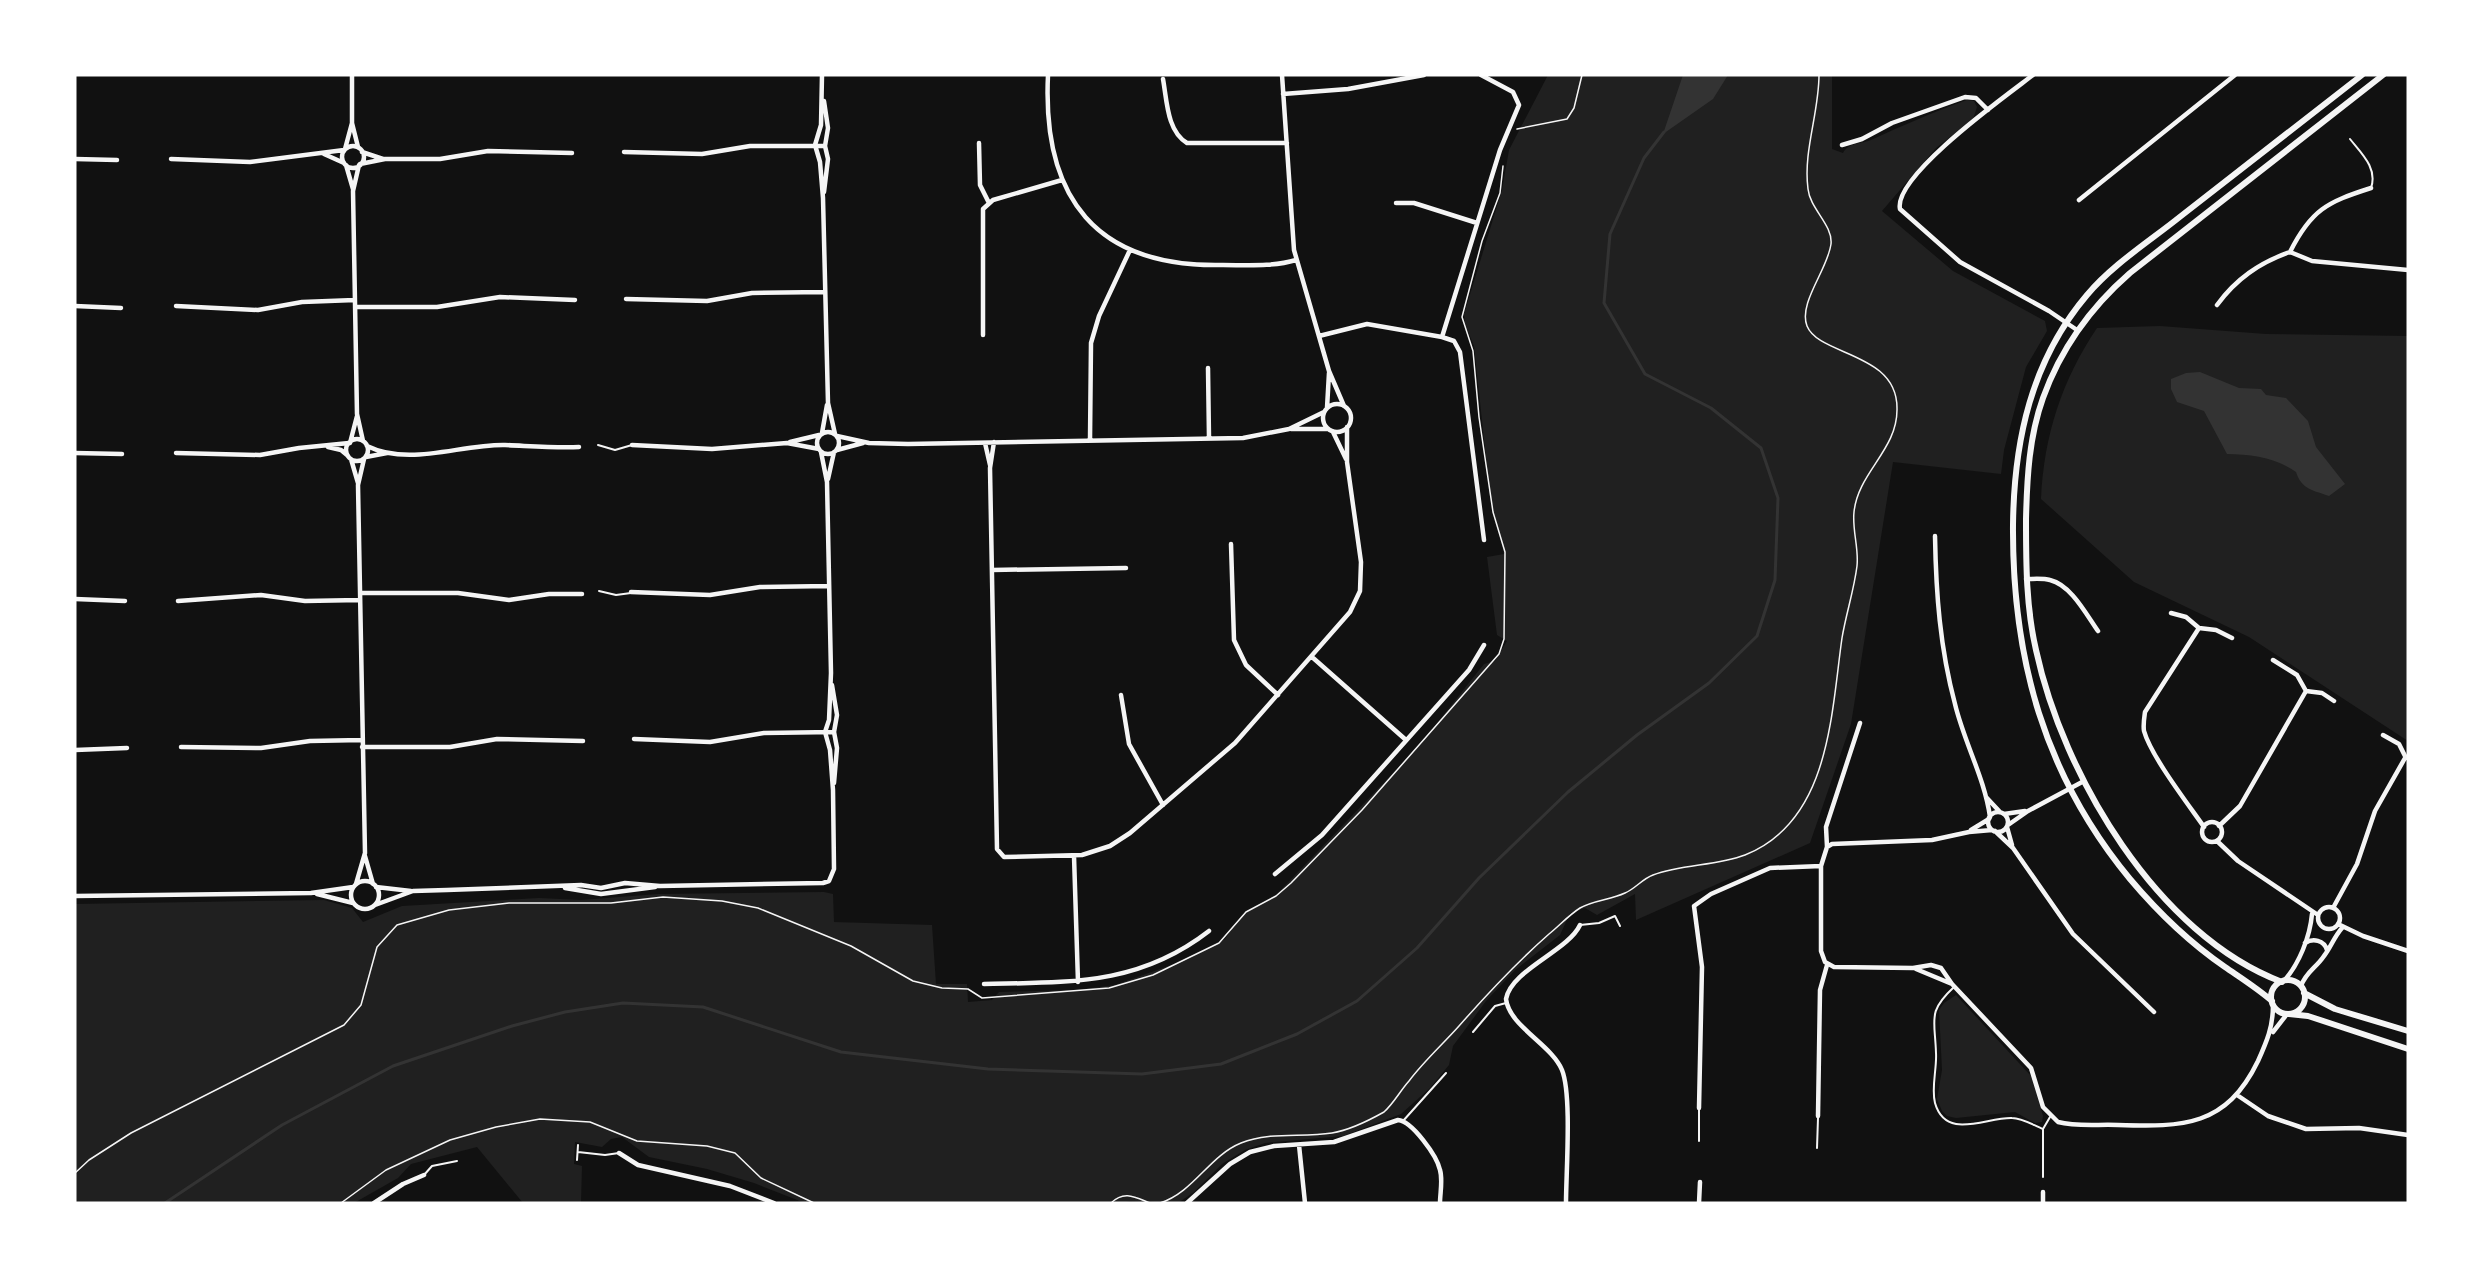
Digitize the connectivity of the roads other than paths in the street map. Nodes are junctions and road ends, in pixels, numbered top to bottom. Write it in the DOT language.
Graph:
graph roads {
  1 [pos="352,75"];
  2 [pos="822,75"];
  3 [pos="1048,75"];
  4 [pos="1282,75"];
  5 [pos="1424,75"];
  6 [pos="1481,75"];
  7 [pos="2033,75"];
  8 [pos="2235,75"];
  9 [pos="2362,75"];
  10 [pos="2383,75"];
  11 [pos="1163,79"];
  12 [pos="822,90"];
  13 [pos="1283,94"];
  14 [pos="1988,110"];
  15 [pos="352,123"];
  16 [pos="2350,139"];
  17 [pos="979,143"];
  18 [pos="1287,143"];
  19 [pos="815,145"];
  20 [pos="1842,145"];
  21 [pos="825,146"];
  22 [pos="345,149"];
  23 [pos="360,150"];
  24 [pos="624,152"];
  25 [pos="322,153"];
  26 [pos="572,153"];
  27 [pos="75,159"];
  28 [pos="171,159"];
  29 [pos="385,159"];
  30 [pos="117,160"];
  31 [pos="345,164"];
  32 [pos="360,165"];
  33 [pos="1062,180"];
  34 [pos="2371,188"];
  35 [pos="354,191"];
  36 [pos="824,198"];
  37 [pos="2079,200"];
  38 [pos="989,202"];
  39 [pos="1396,203"];
  40 [pos="1477,222"];
  41 [pos="1130,250"];
  42 [pos="2290,252"];
  43 [pos="1296,260"];
  44 [pos="2408,270"];
  45 [pos="825,292"];
  46 [pos="626,299"];
  47 [pos="355,300"];
  48 [pos="575,300"];
  49 [pos="2217,305"];
  50 [pos="75,306"];
  51 [pos="176,306"];
  52 [pos="356,307"];
  53 [pos="122,309"];
  54 [pos="2066,323"];
  55 [pos="2077,330"];
  56 [pos="983,335"];
  57 [pos="1319,336"];
  58 [pos="1442,337"];
  59 [pos="1208,368"];
  60 [pos="1329,371"];
  61 [pos="828,403"];
  62 [pos="1344,406"];
  63 [pos="1326,410"];
  64 [pos="357,414"];
  65 [pos="1347,427"];
  66 [pos="1289,429"];
  67 [pos="1331,430"];
  68 [pos="821,434"];
  69 [pos="836,435"];
  70 [pos="1209,438"];
  71 [pos="1090,440"];
  72 [pos="868,442"];
  73 [pos="994,442"];
  74 [pos="350,443"];
  75 [pos="365,443"];
  76 [pos="787,443"];
  77 [pos="985,443"];
  78 [pos="598,445"];
  79 [pos="632,445"];
  80 [pos="325,447"];
  81 [pos="579,447"];
  82 [pos="820,451"];
  83 [pos="835,451"];
  84 [pos="75,453"];
  85 [pos="176,453"];
  86 [pos="390,453"];
  87 [pos="122,454"];
  88 [pos="350,458"];
  89 [pos="364,458"];
  90 [pos="1347,462"];
  91 [pos="990,468"];
  92 [pos="827,482"];
  93 [pos="358,485"];
  94 [pos="1935,536"];
  95 [pos="1484,540"];
  96 [pos="1231,544"];
  97 [pos="1126,568"];
  98 [pos="992,570"];
  99 [pos="2026,579"];
  100 [pos="829,586"];
  101 [pos="599,591"];
  102 [pos="632,592"];
  103 [pos="360,593"];
  104 [pos="582,594"];
  105 [pos="75,599"];
  106 [pos="178,600"];
  107 [pos="360,600"];
  108 [pos="125,601"];
  109 [pos="2171,613"];
  110 [pos="2199,628"];
  111 [pos="2098,631"];
  112 [pos="2232,638"];
  113 [pos="1484,645"];
  114 [pos="1312,657"];
  115 [pos="2273,660"];
  116 [pos="831,673"];
  117 [pos="2306,691"];
  118 [pos="1121,695"];
  119 [pos="1278,695"];
  120 [pos="2334,702"];
  121 [pos="1860,723"];
  122 [pos="825,732"];
  123 [pos="834,732"];
  124 [pos="2384,735"];
  125 [pos="362,740"];
  126 [pos="634,740"];
  127 [pos="1406,740"];
  128 [pos="583,741"];
  129 [pos="181,747"];
  130 [pos="362,747"];
  131 [pos="127,748"];
  132 [pos="75,750"];
  133 [pos="2407,758"];
  134 [pos="2084,781"];
  135 [pos="832,790"];
  136 [pos="2070,790"];
  137 [pos="1986,797"];
  138 [pos="1163,805"];
  139 [pos="2028,811"];
  140 [pos="2002,813"];
  141 [pos="1989,818"];
  142 [pos="2008,826"];
  143 [pos="2219,826"];
  144 [pos="2204,827"];
  145 [pos="1994,831"];
  146 [pos="1969,832"];
  147 [pos="2217,841"];
  148 [pos="1827,847"];
  149 [pos="2013,848"];
  150 [pos="365,853"];
  151 [pos="1074,856"];
  152 [pos="1821,866"];
  153 [pos="1275,874"];
  154 [pos="355,885"];
  155 [pos="375,885"];
  156 [pos="414,891"];
  157 [pos="311,893"];
  158 [pos="75,896"];
  159 [pos="353,903"];
  160 [pos="375,905"];
  161 [pos="2333,908"];
  162 [pos="2315,915"];
  163 [pos="1580,925"];
  164 [pos="1620,926"];
  165 [pos="2340,926"];
  166 [pos="1209,930"];
  167 [pos="2305,943"];
  168 [pos="2408,951"];
  169 [pos="2327,953"];
  170 [pos="1827,965"];
  171 [pos="1913,968"];
  172 [pos="2283,981"];
  173 [pos="1078,982"];
  174 [pos="984,984"];
  175 [pos="1953,985"];
  176 [pos="2303,990"];
  177 [pos="1506,1003"];
  178 [pos="2273,1003"];
  179 [pos="2154,1012"];
  180 [pos="2288,1014"];
  181 [pos="2408,1031"];
  182 [pos="1473,1032"];
  183 [pos="2271,1034"];
  184 [pos="2408,1049"];
  185 [pos="1446,1073"];
  186 [pos="2237,1095"];
  187 [pos="1700,1108"];
  188 [pos="1818,1116"];
  189 [pos="2050,1117"];
  190 [pos="1403,1120"];
  191 [pos="2043,1129"];
  192 [pos="2408,1135"];
  193 [pos="1699,1141"];
  194 [pos="578,1145"];
  195 [pos="1299,1145"];
  196 [pos="1817,1148"];
  197 [pos="578,1152"];
  198 [pos="619,1153"];
  199 [pos="577,1160"];
  200 [pos="457,1161"];
  201 [pos="423,1175"];
  202 [pos="2043,1177"];
  203 [pos="1700,1182"];
  204 [pos="2043,1192"];
  205 [pos="374,1203"];
  206 [pos="774,1203"];
  207 [pos="1187,1203"];
  208 [pos="1305,1203"];
  209 [pos="1440,1203"];
  210 [pos="1566,1203"];
  211 [pos="1700,1203"];
  212 [pos="2043,1203"];
  1 -- 15 [label="street"];
  2 -- 12 [label="street"];
  3 -- 33 [label="street"];
  4 -- 13 [label="street"];
  5 -- 13 [label="street"];
  6 -- 40 [label="street"];
  7 -- 14 [label="street"];
  8 -- 37 [label="street"];
  9 -- 54 [label="street"];
  10 -- 55 [label="street"];
  11 -- 18 [label="street"];
  12 -- 19 [label="street"];
  12 -- 21 [label="street"];
  13 -- 18 [label="street"];
  14 -- 20 [label="street"];
  14 -- 54 [label="street"];
  15 -- 22 [label="street"];
  15 -- 23 [label="street"];
  16 -- 34 [label="lane"];
  17 -- 38 [label="street"];
  18 -- 43 [label="street"];
  19 -- 21 [label="street"];
  19 -- 24 [label="street"];
  19 -- 36 [label="street"];
  21 -- 36 [label="street"];
  22 -- 23 [label="street"];
  22 -- 25 [label="street"];
  22 -- 31 [label="street"];
  23 -- 29 [label="street"];
  23 -- 32 [label="street"];
  25 -- 28 [label="street"];
  25 -- 31 [label="street"];
  26 -- 29 [label="street"];
  27 -- 30 [label="street"];
  29 -- 32 [label="street"];
  31 -- 32 [label="street"];
  31 -- 35 [label="street"];
  32 -- 35 [label="street"];
  33 -- 38 [label="street"];
  33 -- 41 [label="street"];
  34 -- 42 [label="street"];
  35 -- 47 [label="street"];
  36 -- 45 [label="street"];
  38 -- 56 [label="street"];
  39 -- 40 [label="street"];
  40 -- 58 [label="street"];
  41 -- 43 [label="street"];
  41 -- 71 [label="street"];
  42 -- 44 [label="street"];
  42 -- 49 [label="street"];
  43 -- 57 [label="street"];
  45 -- 46 [label="street"];
  45 -- 61 [label="street"];
  47 -- 51 [label="street"];
  47 -- 52 [label="street"];
  48 -- 52 [label="street"];
  50 -- 53 [label="street"];
  52 -- 64 [label="street"];
  54 -- 55 [label="street"];
  54 -- 136 [label="street"];
  55 -- 99 [label="street"];
  57 -- 58 [label="street"];
  57 -- 60 [label="street"];
  58 -- 95 [label="street"];
  59 -- 70 [label="street"];
  60 -- 62 [label="street"];
  60 -- 63 [label="street"];
  61 -- 68 [label="street"];
  61 -- 69 [label="street"];
  62 -- 63 [label="street"];
  62 -- 65 [label="street"];
  63 -- 66 [label="street"];
  63 -- 67 [label="street"];
  64 -- 74 [label="street"];
  64 -- 75 [label="street"];
  65 -- 67 [label="street"];
  65 -- 90 [label="street"];
  66 -- 67 [label="street"];
  66 -- 70 [label="street"];
  67 -- 90 [label="street"];
  68 -- 69 [label="street"];
  68 -- 76 [label="street"];
  68 -- 82 [label="street"];
  69 -- 72 [label="street"];
  69 -- 83 [label="street"];
  70 -- 71 [label="street"];
  71 -- 73 [label="street"];
  72 -- 77 [label="street"];
  72 -- 83 [label="street"];
  73 -- 77 [label="street"];
  73 -- 91 [label="street"];
  74 -- 75 [label="street"];
  74 -- 80 [label="street"];
  74 -- 88 [label="street"];
  75 -- 86 [label="street"];
  75 -- 89 [label="street"];
  76 -- 79 [label="street"];
  76 -- 82 [label="street"];
  77 -- 91 [label="street"];
  78 -- 79 [label="lane"];
  80 -- 85 [label="street"];
  80 -- 88 [label="street"];
  81 -- 86 [label="street"];
  82 -- 83 [label="street"];
  82 -- 92 [label="street"];
  83 -- 92 [label="street"];
  84 -- 87 [label="street"];
  86 -- 89 [label="street"];
  88 -- 89 [label="street"];
  88 -- 93 [label="street"];
  89 -- 93 [label="street"];
  90 -- 114 [label="street"];
  91 -- 98 [label="street"];
  92 -- 100 [label="street"];
  93 -- 103 [label="street"];
  94 -- 137 [label="street"];
  96 -- 119 [label="street"];
  97 -- 98 [label="street"];
  98 -- 151 [label="street"];
  99 -- 111 [label="street"];
  99 -- 134 [label="street"];
  100 -- 102 [label="street"];
  100 -- 116 [label="street"];
  101 -- 102 [label="lane"];
  103 -- 104 [label="street"];
  103 -- 107 [label="street"];
  105 -- 108 [label="street"];
  106 -- 107 [label="street"];
  107 -- 125 [label="street"];
  109 -- 110 [label="street"];
  110 -- 112 [label="street"];
  110 -- 144 [label="street"];
  113 -- 127 [label="street"];
  114 -- 119 [label="street"];
  114 -- 127 [label="street"];
  115 -- 117 [label="street"];
  116 -- 122 [label="street"];
  116 -- 123 [label="street"];
  117 -- 120 [label="street"];
  117 -- 143 [label="street"];
  118 -- 138 [label="street"];
  119 -- 138 [label="street"];
  121 -- 148 [label="street"];
  122 -- 123 [label="street"];
  122 -- 126 [label="street"];
  122 -- 135 [label="street"];
  123 -- 135 [label="street"];
  124 -- 133 [label="street"];
  125 -- 129 [label="street"];
  125 -- 130 [label="street"];
  127 -- 153 [label="street"];
  128 -- 130 [label="street"];
  130 -- 150 [label="street"];
  131 -- 132 [label="street"];
  133 -- 161 [label="street"];
  134 -- 136 [label="street"];
  134 -- 172 [label="street"];
  135 -- 156 [label="street"];
  136 -- 139 [label="street"];
  136 -- 178 [label="street"];
  137 -- 140 [label="street"];
  137 -- 141 [label="street"];
  138 -- 151 [label="street"];
  139 -- 140 [label="street"];
  139 -- 142 [label="street"];
  140 -- 141 [label="street"];
  140 -- 142 [label="street"];
  141 -- 145 [label="street"];
  141 -- 146 [label="street"];
  142 -- 145 [label="street"];
  142 -- 149 [label="street"];
  143 -- 144 [label="street"];
  143 -- 147 [label="street"];
  144 -- 147 [label="street"];
  145 -- 146 [label="street"];
  145 -- 149 [label="street"];
  146 -- 148 [label="street"];
  147 -- 162 [label="street"];
  148 -- 152 [label="street"];
  149 -- 179 [label="street"];
  150 -- 154 [label="street"];
  150 -- 155 [label="street"];
  151 -- 173 [label="street"];
  152 -- 170 [label="street"];
  152 -- 187 [label="street"];
  154 -- 155 [label="street"];
  154 -- 157 [label="street"];
  154 -- 159 [label="street"];
  155 -- 156 [label="street"];
  155 -- 160 [label="street"];
  156 -- 160 [label="street"];
  157 -- 158 [label="street"];
  157 -- 159 [label="street"];
  159 -- 160 [label="street"];
  161 -- 162 [label="street"];
  161 -- 165 [label="street"];
  162 -- 165 [label="street"];
  162 -- 167 [label="street"];
  163 -- 164 [label="lane"];
  163 -- 177 [label="street"];
  165 -- 168 [label="street"];
  165 -- 169 [label="street"];
  166 -- 173 [label="street"];
  167 -- 169 [label="street"];
  167 -- 172 [label="street"];
  169 -- 176 [label="street"];
  170 -- 171 [label="street"];
  170 -- 188 [label="street"];
  171 -- 175 [label="street"];
  171 -- 175 [label="street"];
  172 -- 176 [label="street"];
  172 -- 178 [label="street"];
  173 -- 174 [label="street"];
  175 -- 189 [label="street"];
  175 -- 191 [label="lane"];
  176 -- 180 [label="street"];
  176 -- 181 [label="street"];
  177 -- 182 [label="lane"];
  177 -- 210 [label="street"];
  178 -- 180 [label="street"];
  178 -- 183 [label="street"];
  180 -- 183 [label="street"];
  180 -- 184 [label="street"];
  183 -- 186 [label="street"];
  185 -- 190 [label="lane"];
  186 -- 189 [label="street"];
  186 -- 192 [label="street"];
  187 -- 193 [label="lane"];
  188 -- 196 [label="lane"];
  189 -- 191 [label="lane"];
  190 -- 195 [label="street"];
  190 -- 209 [label="street"];
  191 -- 202 [label="lane"];
  194 -- 197 [label="lane"];
  195 -- 207 [label="street"];
  195 -- 208 [label="street"];
  197 -- 198 [label="lane"];
  197 -- 199 [label="lane"];
  198 -- 206 [label="street"];
  200 -- 201 [label="lane"];
  201 -- 205 [label="street"];
  203 -- 211 [label="street"];
  204 -- 212 [label="street"];
}
